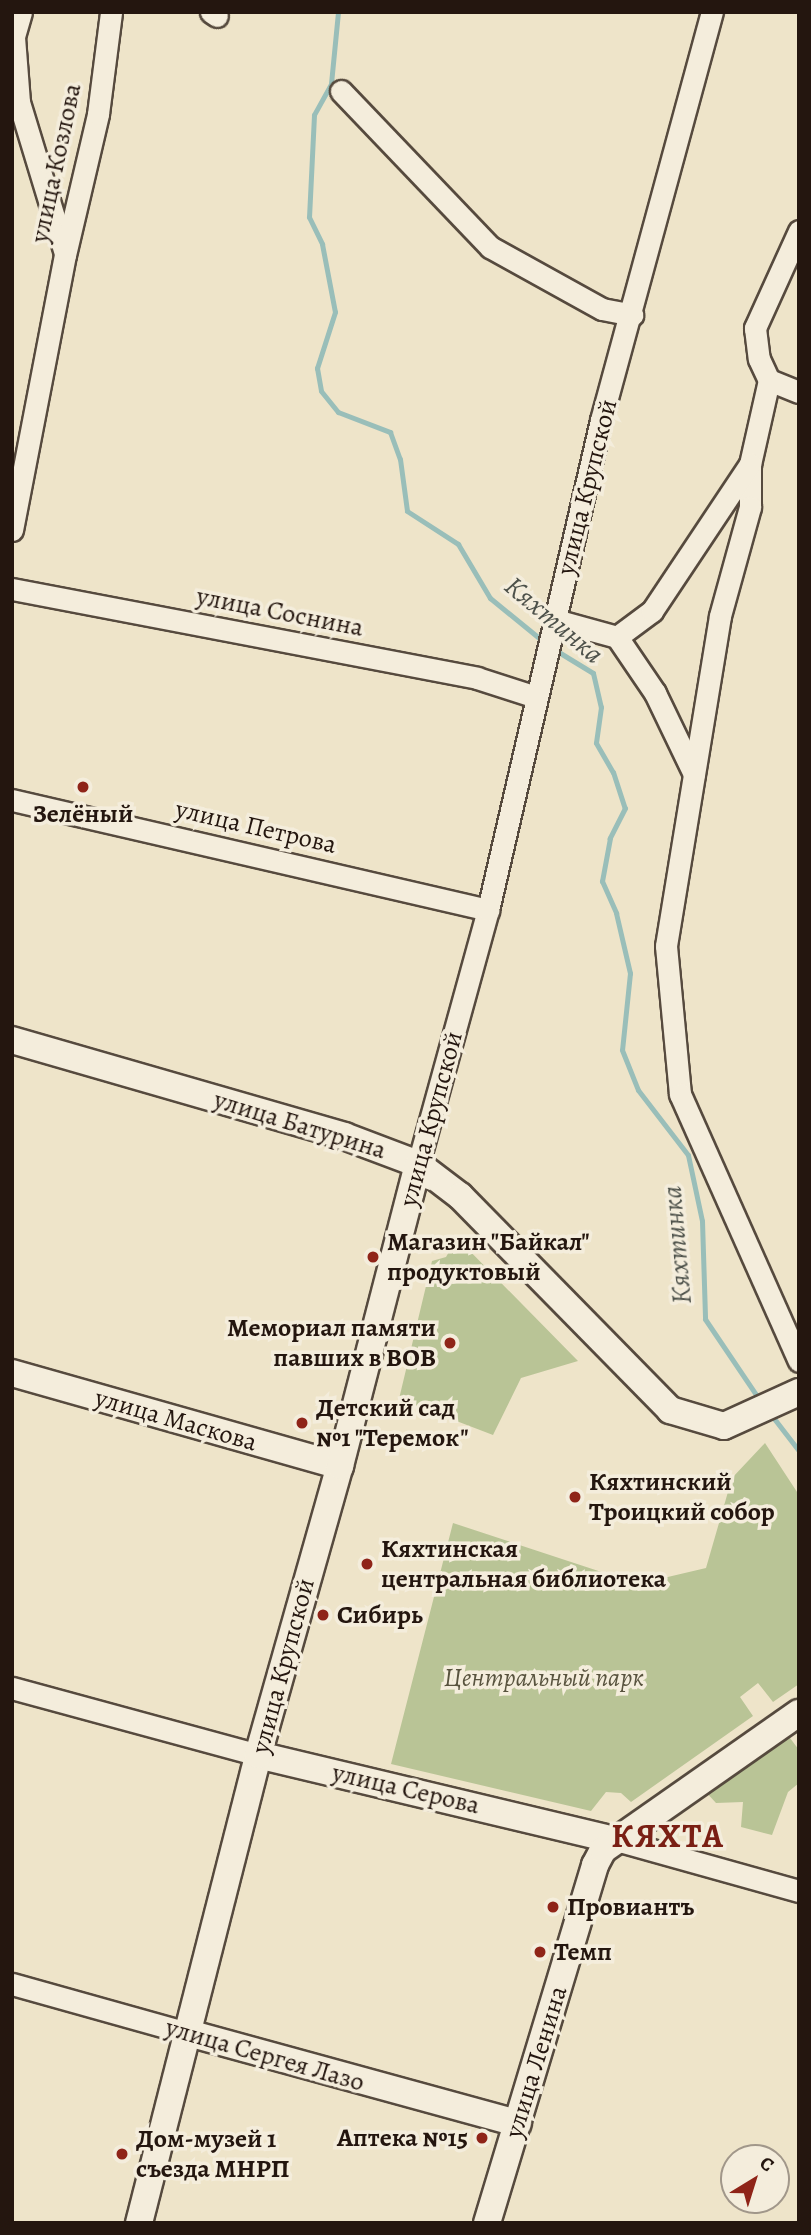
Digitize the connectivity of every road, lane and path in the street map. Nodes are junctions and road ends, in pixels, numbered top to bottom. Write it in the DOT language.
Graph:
graph roads {
  1 [pos="21,12"];
  2 [pos="111,12"];
  3 [pos="712,12"];
  4 [pos="13,36"];
  5 [pos="341,91"];
  6 [pos="799,231"];
  7 [pos="65,255"];
  8 [pos="632,315"];
  9 [pos="769,380"];
  10 [pos="799,392"];
  11 [pos="750,464"];
  12 [pos="12,530"];
  13 [pos="12,589"];
  14 [pos="555,620"];
  15 [pos="617,636"];
  16 [pos="536,697"];
  17 [pos="694,774"];
  18 [pos="12,800"];
  19 [pos="488,910"];
  20 [pos="12,1040"];
  21 [pos="418,1164"];
  22 [pos="799,1361"];
  23 [pos="12,1373"];
  24 [pos="794,1394"];
  25 [pos="340,1466"];
  26 [pos="12,1688"];
  27 [pos="799,1713"];
  28 [pos="258,1755"];
  29 [pos="616,1840"];
  30 [pos="799,1891"];
  31 [pos="12,1984"];
  32 [pos="188,2033"];
  33 [pos="518,2123"];
  34 [pos="139,2223"];
  35 [pos="487,2223"];
  1 -- 4 [label="street"];
  2 -- 7 [label="street, улица Козлова"];
  3 -- 8 [label="street, улица Крупской"];
  4 -- 7 [label="street"];
  5 -- 8 [label="street"];
  6 -- 9 [label="street"];
  7 -- 12 [label="street, улица Козлова"];
  8 -- 14 [label="street, улица Крупской"];
  9 -- 10 [label="street"];
  9 -- 11 [label="street"];
  11 -- 15 [label="street"];
  11 -- 17 [label="street"];
  13 -- 16 [label="street, улица Соснина"];
  14 -- 15 [label="street"];
  14 -- 16 [label="street, улица Крупской"];
  15 -- 17 [label="street"];
  16 -- 19 [label="street, улица Крупской"];
  17 -- 22 [label="street"];
  18 -- 19 [label="street, улица Петрова"];
  19 -- 21 [label="street, улица Крупской"];
  20 -- 21 [label="street, улица Батурина"];
  21 -- 24 [label="street, улица Батурина"];
  21 -- 25 [label="street, улица Крупской"];
  23 -- 25 [label="street, улица Маскова"];
  25 -- 28 [label="street, улица Крупской"];
  26 -- 28 [label="street, улица Серова"];
  27 -- 29 [label="street, улица Ленина"];
  28 -- 29 [label="street, улица Серова"];
  28 -- 32 [label="street, улица Крупской"];
  29 -- 30 [label="street, улица Серова"];
  29 -- 33 [label="street, улица Ленина"];
  31 -- 32 [label="street, улица Сергея Лазо"];
  32 -- 33 [label="street, улица Сергея Лазо"];
  32 -- 34 [label="street, улица Крупской"];
  33 -- 35 [label="street, улица Ленина"];
}
